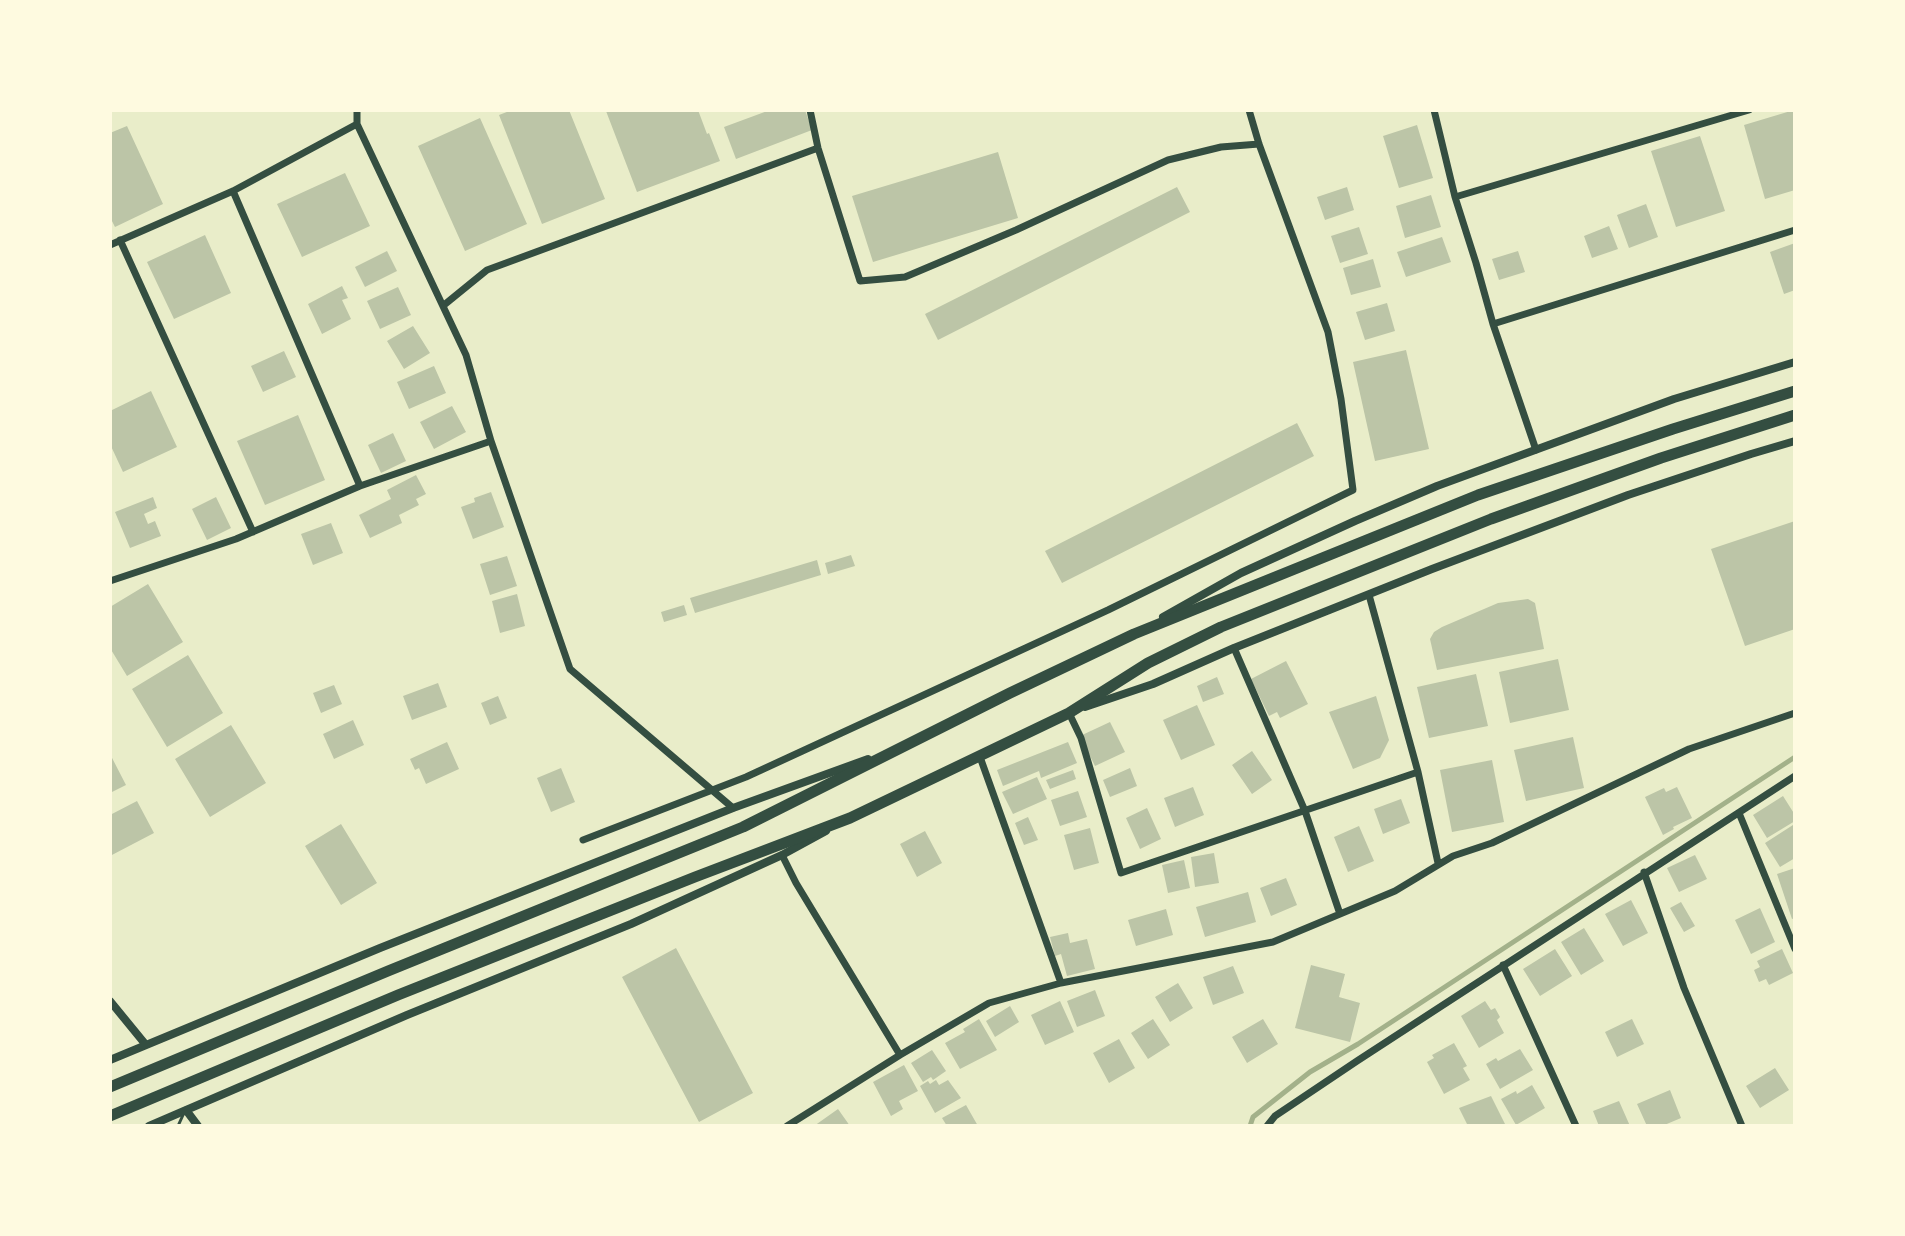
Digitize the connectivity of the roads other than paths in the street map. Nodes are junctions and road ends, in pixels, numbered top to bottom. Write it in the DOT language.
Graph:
graph roads {
  1 [pos="357,110"];
  2 [pos="810,110"];
  3 [pos="1249,110"];
  4 [pos="1434,110"];
  5 [pos="1749,110"];
  6 [pos="357,124"];
  7 [pos="1259,144"];
  8 [pos="818,148"];
  9 [pos="233,191"];
  10 [pos="1455,197"];
  11 [pos="1795,230"];
  12 [pos="120,240"];
  13 [pos="110,245"];
  14 [pos="444,305"];
  15 [pos="1493,324"];
  16 [pos="1795,362"];
  17 [pos="1795,391"];
  18 [pos="1795,415"];
  19 [pos="491,441"];
  20 [pos="1795,441"];
  21 [pos="1536,450"];
  22 [pos="360,486"];
  23 [pos="253,532"];
  24 [pos="110,581"];
  25 [pos="1369,595"];
  26 [pos="1134,634"];
  27 [pos="1234,648"];
  28 [pos="1069,713"];
  29 [pos="1795,713"];
  30 [pos="898,748"];
  31 [pos="980,757"];
  32 [pos="1418,772"];
  33 [pos="1795,776"];
  34 [pos="713,790"];
  35 [pos="733,808"];
  36 [pos="1305,811"];
  37 [pos="1739,813"];
  38 [pos="850,818"];
  39 [pos="583,840"];
  40 [pos="782,855"];
  41 [pos="1438,863"];
  42 [pos="1644,872"];
  43 [pos="1340,914"];
  44 [pos="1795,949"];
  45 [pos="1503,965"];
  46 [pos="1061,983"];
  47 [pos="110,1001"];
  48 [pos="146,1045"];
  49 [pos="900,1055"];
  50 [pos="110,1060"];
  51 [pos="110,1087"];
  52 [pos="186,1110"];
  53 [pos="110,1116"];
  54 [pos="149,1126"];
  55 [pos="178,1126"];
  56 [pos="198,1126"];
  57 [pos="787,1126"];
  58 [pos="1267,1126"];
  59 [pos="1576,1126"];
  60 [pos="1742,1126"];
  1 -- 6 [label="street"];
  2 -- 8 [label="street"];
  3 -- 7 [label="street"];
  4 -- 10 [label="street"];
  5 -- 10 [label="street"];
  6 -- 9 [label="street"];
  6 -- 14 [label="street"];
  7 -- 8 [label="street"];
  7 -- 34 [label="street"];
  8 -- 14 [label="street"];
  9 -- 12 [label="street"];
  9 -- 22 [label="street"];
  10 -- 15 [label="street"];
  11 -- 15 [label="street"];
  12 -- 13 [label="street"];
  12 -- 23 [label="street"];
  14 -- 19 [label="street"];
  15 -- 21 [label="street"];
  16 -- 21 [label="street"];
  17 -- 26 [label="highway"];
  18 -- 28 [label="highway"];
  19 -- 22 [label="street"];
  19 -- 34 [label="street"];
  20 -- 25 [label="street"];
  21 -- 26 [label="street"];
  22 -- 23 [label="street"];
  23 -- 24 [label="street"];
  25 -- 27 [label="street"];
  25 -- 32 [label="street"];
  26 -- 30 [label="highway"];
  27 -- 28 [label="street"];
  27 -- 36 [label="street"];
  28 -- 31 [label="highway"];
  28 -- 36 [label="street"];
  29 -- 41 [label="street"];
  30 -- 35 [label="street"];
  30 -- 51 [label="highway"];
  31 -- 38 [label="highway"];
  31 -- 46 [label="street"];
  32 -- 36 [label="street"];
  32 -- 41 [label="street"];
  33 -- 37 [label="street"];
  34 -- 35 [label="street"];
  34 -- 39 [label="street"];
  35 -- 48 [label="street"];
  36 -- 43 [label="street"];
  37 -- 42 [label="street"];
  37 -- 44 [label="street"];
  38 -- 40 [label="street"];
  38 -- 53 [label="highway"];
  40 -- 49 [label="street"];
  40 -- 52 [label="street"];
  41 -- 43 [label="street"];
  42 -- 45 [label="street"];
  42 -- 60 [label="street"];
  43 -- 46 [label="street"];
  45 -- 58 [label="street"];
  45 -- 59 [label="street"];
  46 -- 49 [label="street"];
  47 -- 48 [label="street"];
  48 -- 50 [label="street"];
  49 -- 57 [label="street"];
  52 -- 54 [label="street"];
  52 -- 55 [label="lane"];
  52 -- 56 [label="street"];
}
